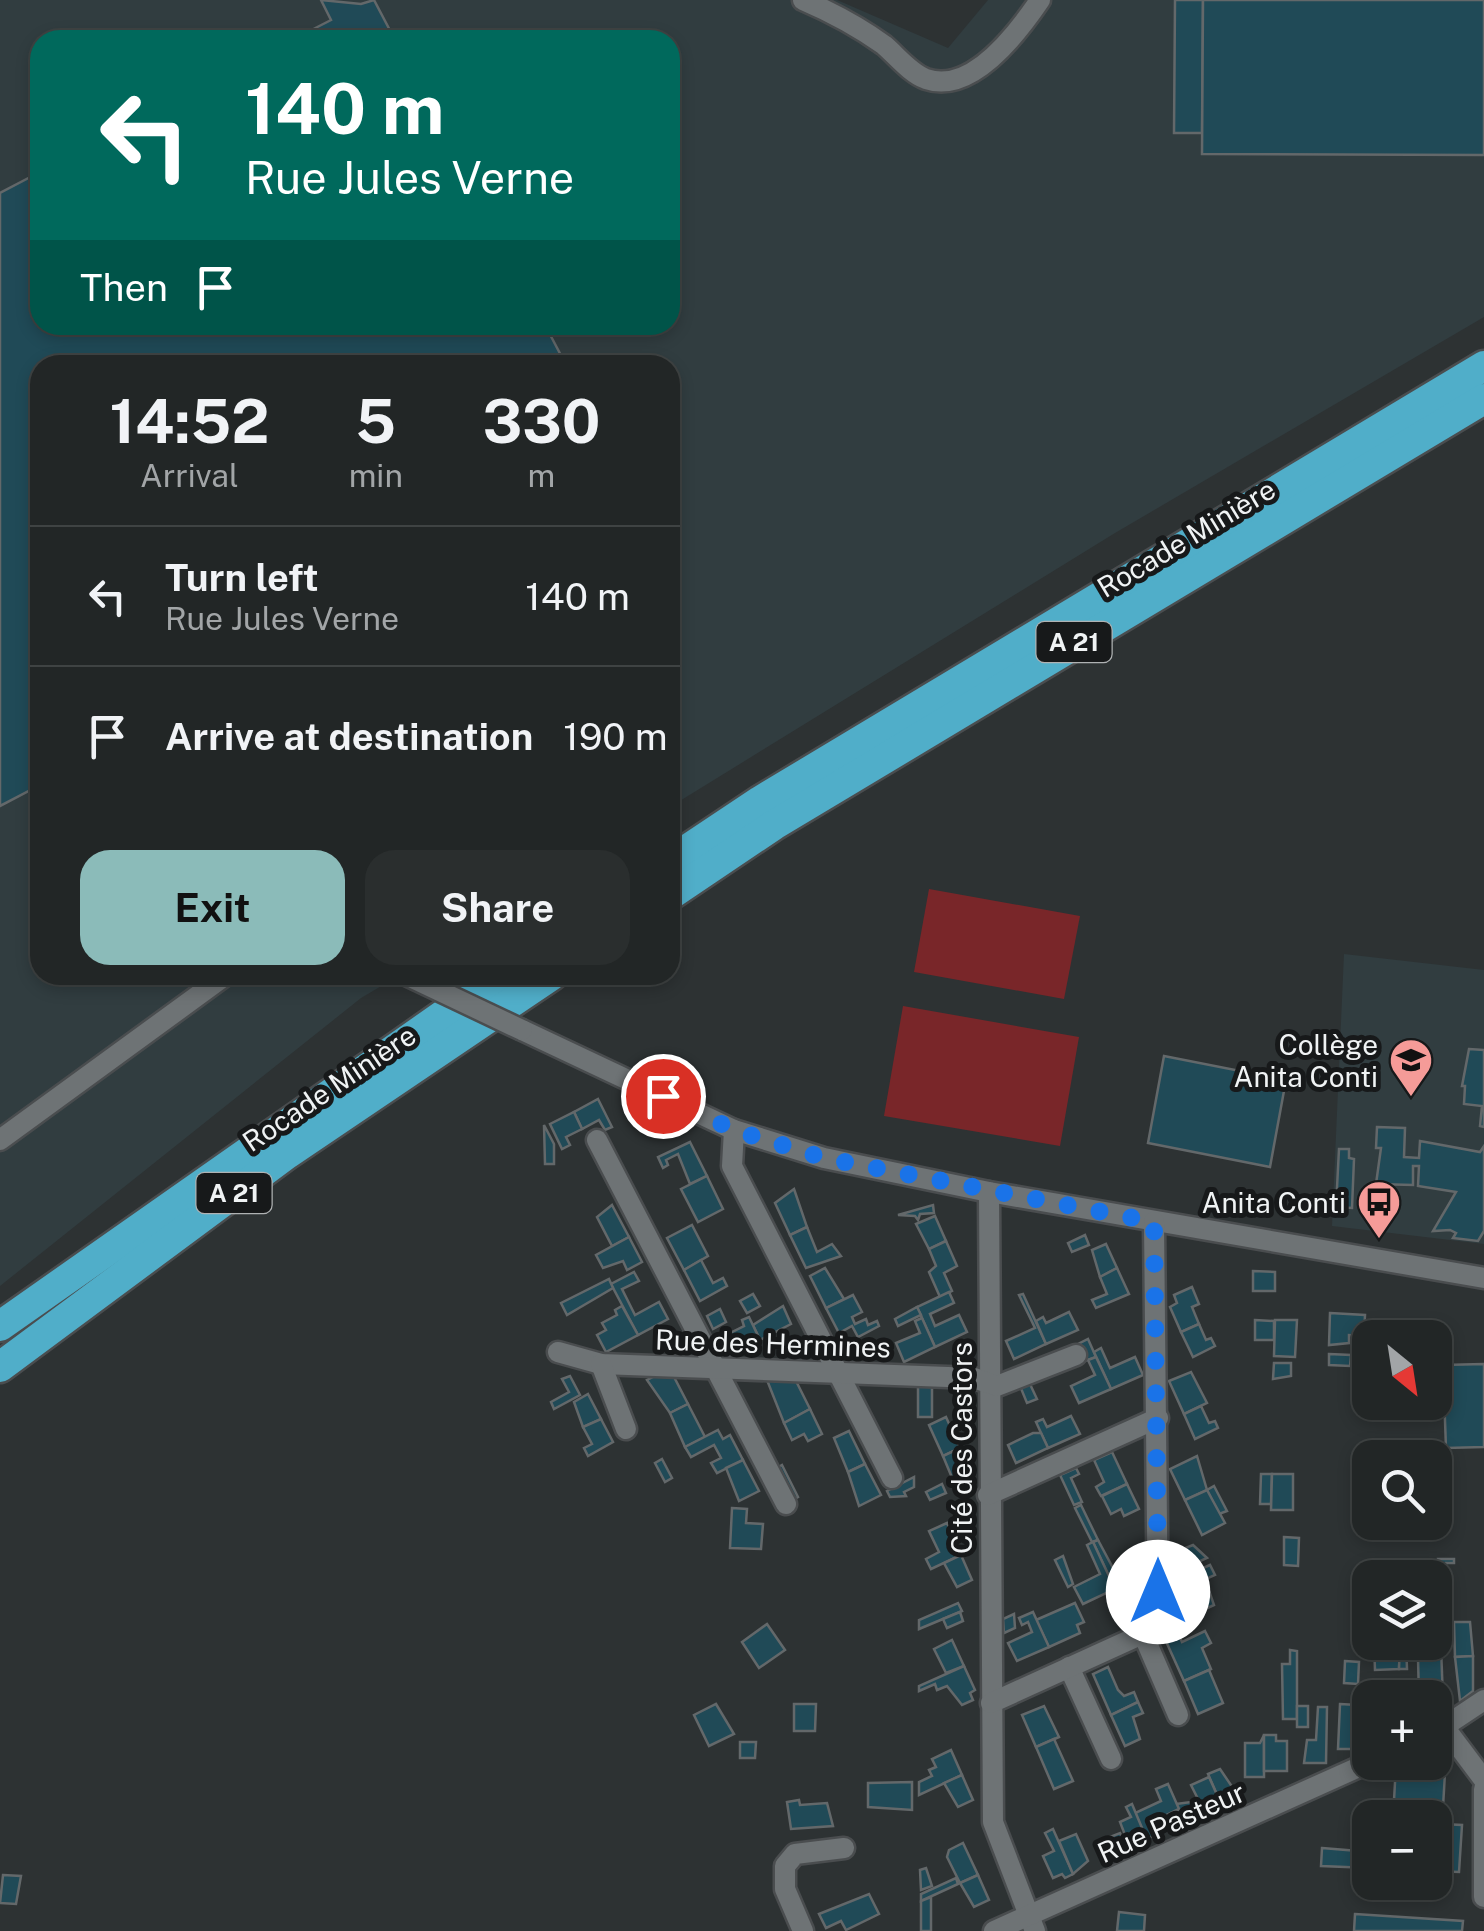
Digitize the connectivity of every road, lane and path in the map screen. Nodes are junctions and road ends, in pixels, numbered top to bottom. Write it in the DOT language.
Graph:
graph roads {
  1 [pos="803,0"];
  2 [pos="1040,0"];
  3 [pos="1484,366"];
  4 [pos="1484,399"];
  5 [pos="680,854"];
  6 [pos="680,888"];
  7 [pos="212,985"];
  8 [pos="427,985"];
  9 [pos="486,985"];
  10 [pos="537,985"];
  11 [pos="734,1130"];
  12 [pos="0,1140"];
  13 [pos="597,1140"];
  14 [pos="989,1192"];
  15 [pos="1154,1222"];
  16 [pos="1484,1278"];
  17 [pos="0,1326"];
  18 [pos="558,1352"];
  19 [pos="1076,1355"];
  20 [pos="601,1364"];
  21 [pos="0,1367"];
  22 [pos="714,1367"];
  23 [pos="839,1373"];
  24 [pos="987,1382"];
  25 [pos="1158,1418"];
  26 [pos="626,1429"];
  27 [pos="892,1478"];
  28 [pos="988,1495"];
  29 [pos="786,1504"];
  30 [pos="1143,1634"];
  31 [pos="1069,1667"];
  32 [pos="1484,1700"];
  33 [pos="992,1703"];
  34 [pos="1178,1715"];
  35 [pos="1452,1722"];
  36 [pos="1452,1744"];
  37 [pos="1110,1759"];
  38 [pos="1352,1771"];
  39 [pos="1484,1780"];
  40 [pos="1484,1790"];
  41 [pos="844,1848"];
  42 [pos="1484,1897"];
  43 [pos="1033,1922"];
  44 [pos="803,1931"];
  45 [pos="994,1931"];
  1 -- 2 [label="street"];
  3 -- 5 [label="highway, Rocade Minière / A 21"];
  4 -- 6 [label="highway, Rocade Minière / A 21"];
  7 -- 12 [label="street"];
  8 -- 11 [label="street, bridge"];
  9 -- 17 [label="highway, Rocade Minière / A 21"];
  10 -- 21 [label="highway, Rocade Minière / A 21"];
  11 -- 14 [label="street"];
  11 -- 23 [label="street"];
  13 -- 22 [label="street"];
  14 -- 15 [label="street"];
  14 -- 24 [label="street, Cité des Castors"];
  15 -- 16 [label="street"];
  15 -- 25 [label="street"];
  18 -- 20 [label="street, Rue des Hermines"];
  19 -- 24 [label="street, Rue des Hermines"];
  20 -- 22 [label="street, Rue des Hermines"];
  20 -- 26 [label="street"];
  22 -- 23 [label="street, Rue des Hermines"];
  22 -- 29 [label="street"];
  23 -- 24 [label="street, Rue des Hermines"];
  23 -- 27 [label="street"];
  24 -- 28 [label="street, Cité des Castors"];
  25 -- 28 [label="street"];
  25 -- 30 [label="street"];
  28 -- 33 [label="street, Cité des Castors"];
  30 -- 31 [label="street"];
  30 -- 34 [label="street"];
  31 -- 33 [label="street"];
  31 -- 37 [label="street"];
  32 -- 35 [label="street"];
  33 -- 43 [label="street, Cité des Castors"];
  36 -- 39 [label="street"];
  38 -- 43 [label="street, Rue Pasteur"];
  40 -- 42 [label="street"];
  41 -- 44 [label="street"];
  43 -- 45 [label="street, Rue Pasteur"];
}
